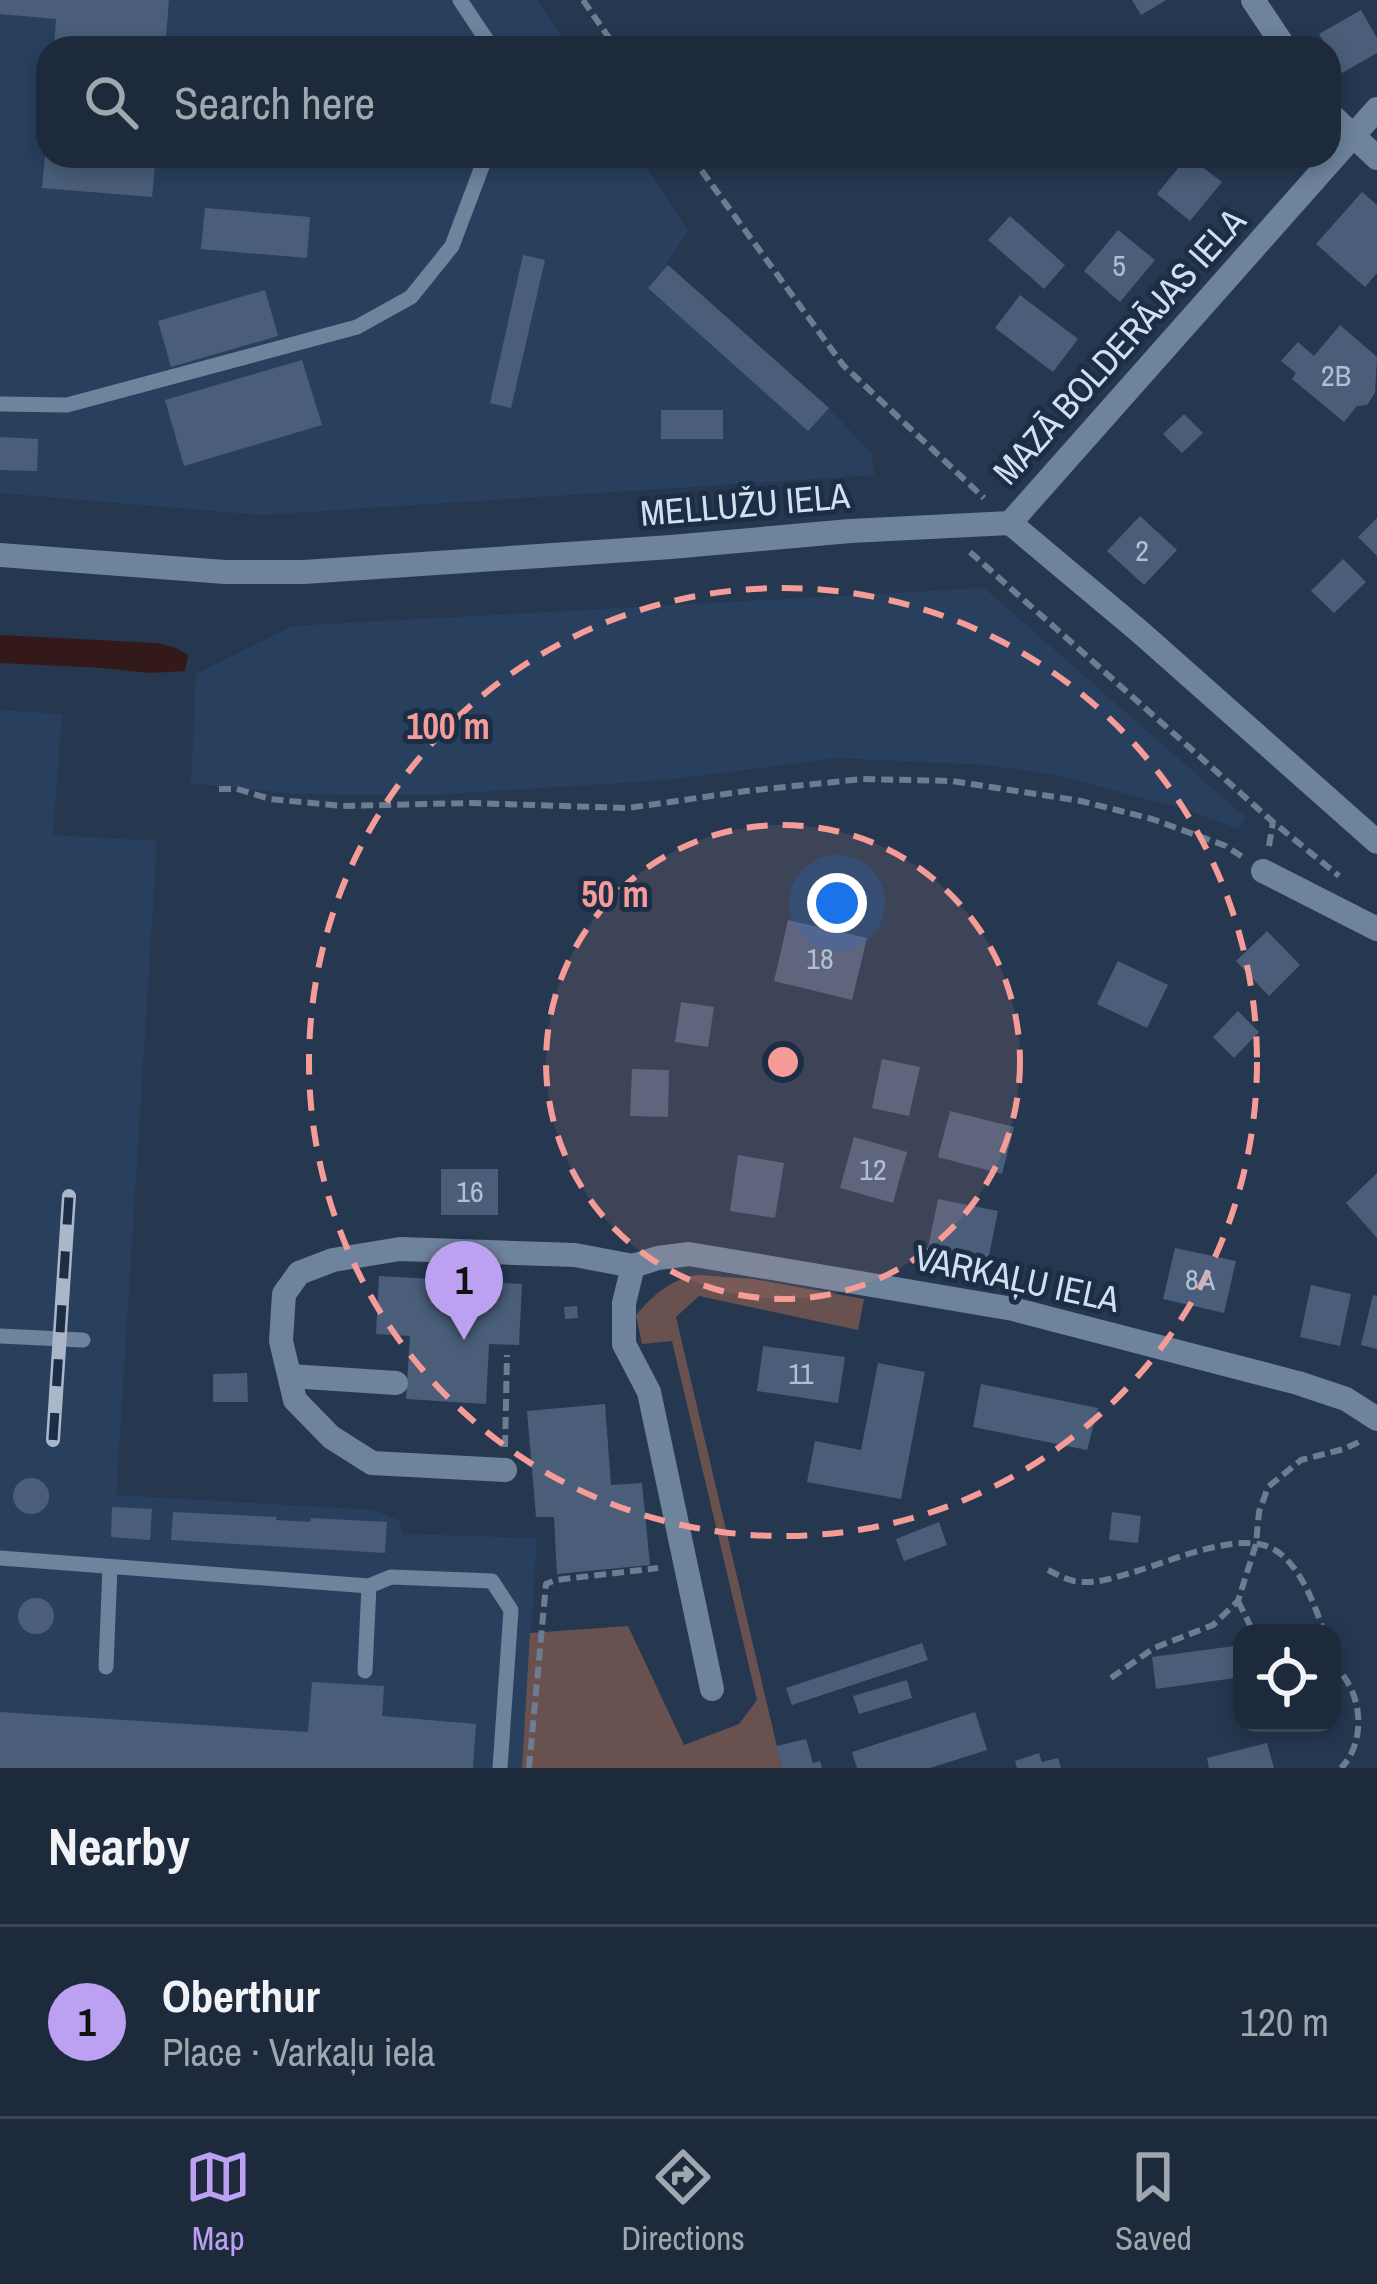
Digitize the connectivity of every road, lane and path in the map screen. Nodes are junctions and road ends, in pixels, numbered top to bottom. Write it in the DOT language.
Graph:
graph roads {
  1 [pos="460,0"];
  2 [pos="584,0"];
  3 [pos="1253,0"];
  4 [pos="484,36"];
  5 [pos="608,36"];
  6 [pos="1277,36"];
  7 [pos="1377,109"];
  8 [pos="1341,125"];
  9 [pos="1352,136"];
  10 [pos="1341,148"];
  11 [pos="1377,158"];
  12 [pos="481,168"];
  13 [pos="700,168"];
  14 [pos="1324,168"];
  15 [pos="0,404"];
  16 [pos="1010,523"];
  17 [pos="949,526"];
  18 [pos="0,555"];
  19 [pos="219,789"];
  20 [pos="1377,842"];
  21 [pos="1316,855"];
  22 [pos="1263,871"];
  23 [pos="1377,929"];
  24 [pos="633,1266"];
  25 [pos="0,1336"];
  26 [pos="83,1340"];
  27 [pos="507,1355"];
  28 [pos="290,1376"];
  29 [pos="396,1383"];
  30 [pos="1377,1419"];
  31 [pos="1377,1434"];
  32 [pos="505,1470"];
  33 [pos="1256,1544"];
  34 [pos="0,1558"];
  35 [pos="686,1565"];
  36 [pos="110,1567"];
  37 [pos="1048,1570"];
  38 [pos="369,1586"];
  39 [pos="1238,1601"];
  40 [pos="1250,1624"];
  41 [pos="1321,1624"];
  42 [pos="106,1667"];
  43 [pos="364,1671"];
  44 [pos="1341,1673"];
  45 [pos="1111,1678"];
  46 [pos="712,1689"];
  47 [pos="500,1768"];
  48 [pos="530,1768"];
  49 [pos="1341,1768"];
  1 -- 4 [label="lane"];
  2 -- 5 [label="path"];
  3 -- 6 [label="street"];
  7 -- 9 [label="street, MAZĀ BOLDERĀJAS IELA"];
  8 -- 9 [label="street"];
  9 -- 10 [label="street, MAZĀ BOLDERĀJAS IELA"];
  9 -- 11 [label="street"];
  12 -- 15 [label="lane"];
  13 -- 16 [label="path"];
  14 -- 16 [label="street, MAZĀ BOLDERĀJAS IELA"];
  16 -- 17 [label="street, MELLUŽU IELA"];
  16 -- 20 [label="street"];
  17 -- 18 [label="street, MELLUŽU IELA"];
  17 -- 21 [label="path"];
  19 -- 22 [label="path"];
  22 -- 23 [label="street"];
  24 -- 28 [label="street"];
  24 -- 30 [label="street, VARKAĻU IELA"];
  24 -- 35 [label="street"];
  25 -- 26 [label="lane"];
  27 -- 32 [label="path"];
  28 -- 29 [label="street"];
  28 -- 32 [label="street"];
  31 -- 33 [label="path"];
  33 -- 37 [label="path"];
  33 -- 39 [label="path"];
  33 -- 41 [label="path"];
  34 -- 36 [label="lane"];
  35 -- 46 [label="street"];
  35 -- 48 [label="path"];
  36 -- 38 [label="lane"];
  36 -- 42 [label="lane"];
  38 -- 43 [label="lane"];
  38 -- 47 [label="lane"];
  39 -- 40 [label="path"];
  39 -- 45 [label="path"];
  44 -- 49 [label="path"];
}
